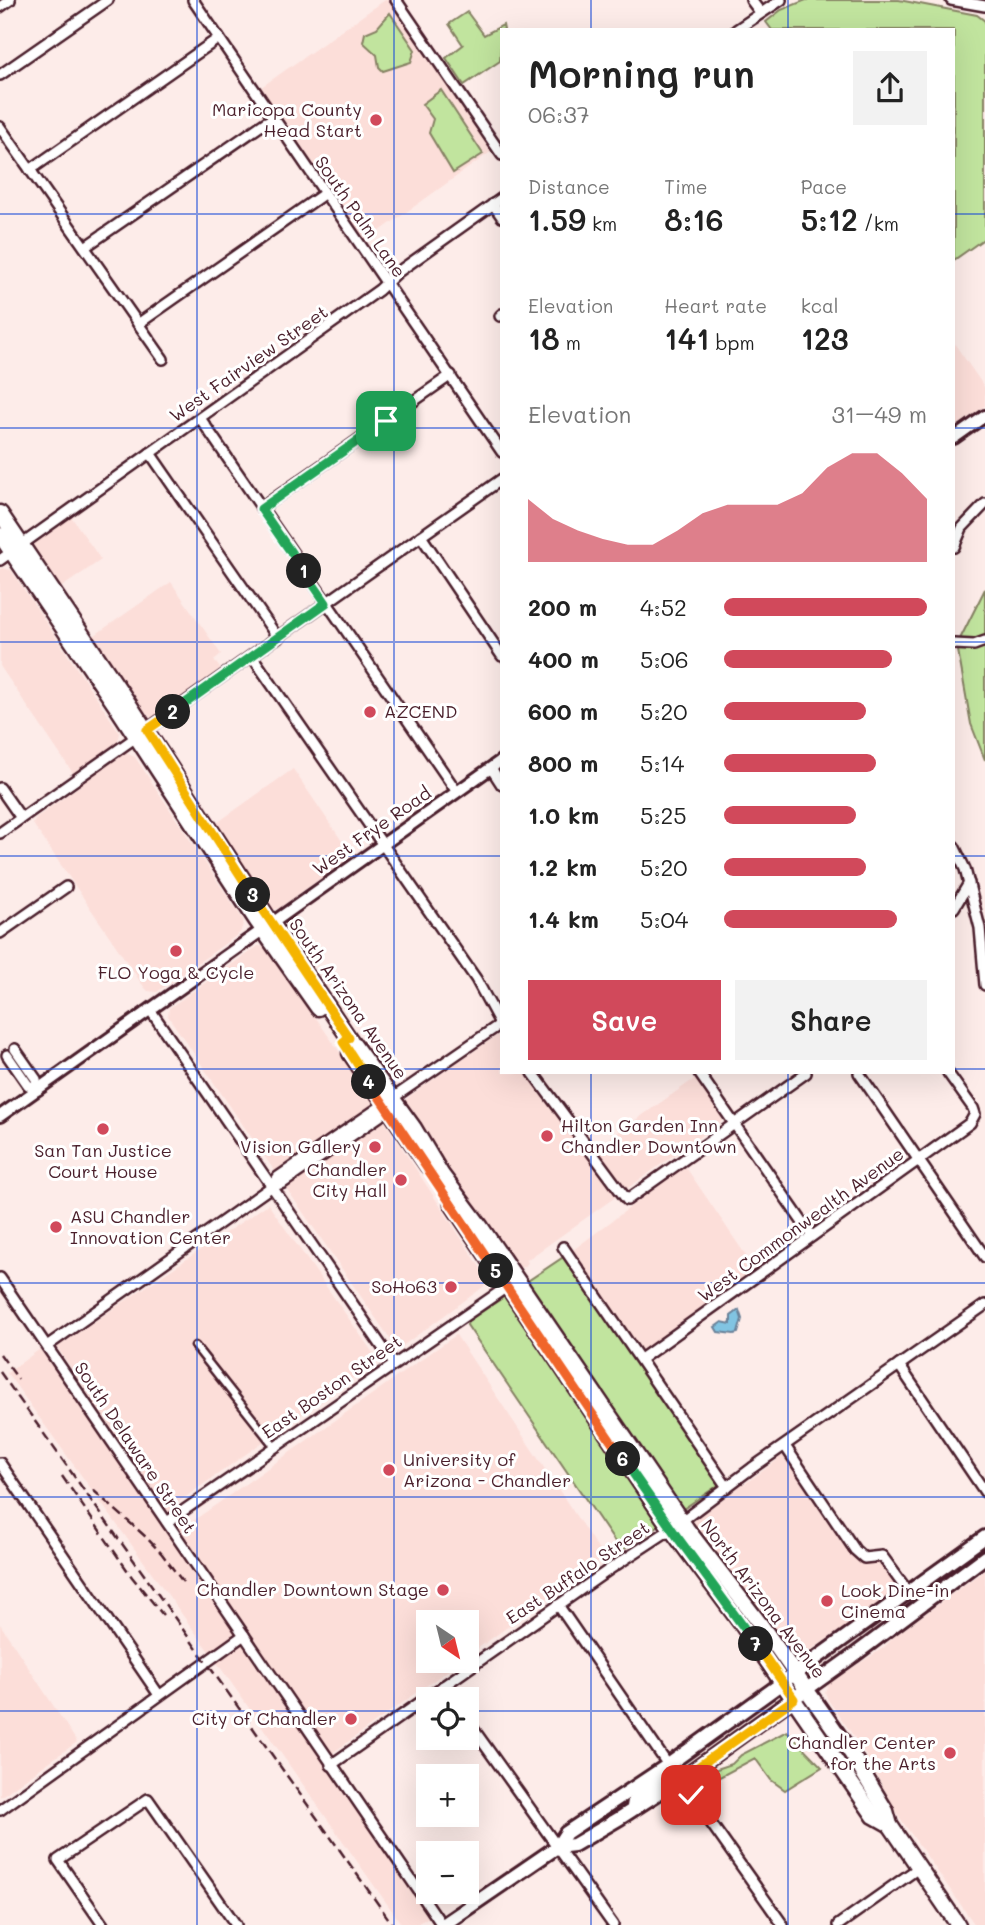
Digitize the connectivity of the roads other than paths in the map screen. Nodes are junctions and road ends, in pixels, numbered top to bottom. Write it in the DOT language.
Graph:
graph roads {
  1 [pos="10,0"];
  2 [pos="108,0"];
  3 [pos="193,0"];
  4 [pos="396,0"];
  5 [pos="751,0"];
  6 [pos="781,0"];
  7 [pos="950,0"];
  8 [pos="0,7"];
  9 [pos="984,7"];
  10 [pos="760,12"];
  11 [pos="739,28"];
  12 [pos="219,38"];
  13 [pos="0,75"];
  14 [pos="274,119"];
  15 [pos="0,127"];
  16 [pos="500,152"];
  17 [pos="30,170"];
  18 [pos="325,193"];
  19 [pos="500,200"];
  20 [pos="494,204"];
  21 [pos="500,214"];
  22 [pos="85,247"];
  23 [pos="387,282"];
  24 [pos="138,324"];
  25 [pos="163,359"];
  26 [pos="451,375"];
  27 [pos="985,416"];
  28 [pos="200,418"];
  29 [pos="955,437"];
  30 [pos="500,449"];
  31 [pos="150,453"];
  32 [pos="500,480"];
  33 [pos="985,504"];
  34 [pos="261,509"];
  35 [pos="0,513"];
  36 [pos="958,527"];
  37 [pos="0,535"];
  38 [pos="421,536"];
  39 [pos="11,552"];
  40 [pos="326,603"];
  41 [pos="278,638"];
  42 [pos="985,641"];
  43 [pos="955,644"];
  44 [pos="500,653"];
  45 [pos="252,656"];
  46 [pos="142,734"];
  47 [pos="500,761"];
  48 [pos="491,768"];
  49 [pos="500,782"];
  50 [pos="0,788"];
  51 [pos="457,792"];
  52 [pos="21,818"];
  53 [pos="0,833"];
  54 [pos="383,845"];
  55 [pos="955,848"];
  56 [pos="969,883"];
  57 [pos="66,887"];
  58 [pos="955,906"];
  59 [pos="267,927"];
  60 [pos="0,933"];
  61 [pos="985,985"];
  62 [pos="151,1011"];
  63 [pos="500,1021"];
  64 [pos="500,1026"];
  65 [pos="11,1052"];
  66 [pos="534,1074"];
  67 [pos="700,1074"];
  68 [pos="805,1074"];
  69 [pos="860,1074"];
  70 [pos="949,1074"];
  71 [pos="37,1090"];
  72 [pos="390,1102"];
  73 [pos="0,1116"];
  74 [pos="735,1124"];
  75 [pos="919,1159"];
  76 [pos="271,1187"];
  77 [pos="812,1236"];
  78 [pos="564,1247"];
  79 [pos="985,1258"];
  80 [pos="0,1278"];
  81 [pos="511,1283"];
  82 [pos="985,1305"];
  83 [pos="47,1346"];
  84 [pos="195,1346"];
  85 [pos="641,1359"];
  86 [pos="394,1364"];
  87 [pos="899,1365"];
  88 [pos="593,1403"];
  89 [pos="785,1446"];
  90 [pos="275,1447"];
  91 [pos="0,1462"];
  92 [pos="727,1487"];
  93 [pos="985,1492"];
  94 [pos="167,1522"];
  95 [pos="676,1524"];
  96 [pos="985,1537"];
  97 [pos="985,1557"];
  98 [pos="909,1593"];
  99 [pos="558,1605"];
  100 [pos="244,1635"];
  101 [pos="795,1674"];
  102 [pos="782,1684"];
  103 [pos="443,1686"];
  104 [pos="807,1690"];
  105 [pos="159,1695"];
  106 [pos="794,1699"];
  107 [pos="479,1737"];
  108 [pos="331,1765"];
  109 [pos="668,1765"];
  110 [pos="688,1774"];
  111 [pos="0,1810"];
  112 [pos="633,1810"];
  113 [pos="890,1825"];
  114 [pos="557,1847"];
  115 [pos="917,1869"];
  116 [pos="103,1925"];
  117 [pos="236,1925"];
  118 [pos="442,1925"];
  119 [pos="613,1925"];
  120 [pos="783,1925"];
  121 [pos="838,1925"];
  122 [pos="958,1925"];
  1 -- 8 [label="street"];
  2 -- 13 [label="street"];
  3 -- 12 [label="street, South Palm Lane"];
  4 -- 16 [label="street"];
  5 -- 10 [label="street"];
  6 -- 10 [label="street"];
  7 -- 9 [label="street"];
  10 -- 11 [label="street"];
  12 -- 14 [label="street, South Palm Lane"];
  12 -- 17 [label="street"];
  14 -- 18 [label="street, South Palm Lane"];
  14 -- 22 [label="street"];
  15 -- 17 [label="street"];
  17 -- 22 [label="street"];
  18 -- 23 [label="street, South Palm Lane"];
  18 -- 24 [label="street"];
  19 -- 20 [label="street, West Fairview Street"];
  20 -- 21 [label="street"];
  20 -- 23 [label="street, West Fairview Street"];
  22 -- 24 [label="street"];
  23 -- 26 [label="street, South Palm Lane"];
  23 -- 28 [label="street, West Fairview Street"];
  24 -- 25 [label="street"];
  26 -- 30 [label="street, South Palm Lane"];
  26 -- 34 [label="street"];
  27 -- 29 [label="street"];
  28 -- 31 [label="street, West Fairview Street"];
  28 -- 34 [label="street"];
  31 -- 39 [label="street, West Fairview Street"];
  31 -- 41 [label="street"];
  32 -- 38 [label="street"];
  33 -- 36 [label="street"];
  34 -- 40 [label="street"];
  35 -- 39 [label="main road, South Arizona Avenue"];
  37 -- 39 [label="main road, South Arizona Avenue"];
  38 -- 40 [label="street"];
  38 -- 44 [label="street"];
  39 -- 46 [label="main road, South Arizona Avenue"];
  40 -- 41 [label="street"];
  40 -- 51 [label="street"];
  41 -- 45 [label="street"];
  42 -- 43 [label="street"];
  45 -- 46 [label="street"];
  45 -- 54 [label="street"];
  46 -- 52 [label="street"];
  46 -- 59 [label="main road, South Arizona Avenue"];
  47 -- 48 [label="street, West Frye Road"];
  48 -- 49 [label="street"];
  48 -- 51 [label="street, West Frye Road"];
  50 -- 52 [label="street"];
  51 -- 54 [label="street, West Frye Road"];
  52 -- 53 [label="street"];
  54 -- 59 [label="street, West Frye Road"];
  54 -- 63 [label="street"];
  55 -- 56 [label="street"];
  56 -- 58 [label="street"];
  56 -- 61 [label="street"];
  57 -- 60 [label="street"];
  59 -- 62 [label="street, West Frye Road"];
  59 -- 72 [label="main road, South Arizona Avenue"];
  62 -- 71 [label="street, West Frye Road"];
  62 -- 76 [label="street"];
  64 -- 72 [label="street"];
  65 -- 71 [label="street"];
  66 -- 74 [label="street"];
  67 -- 74 [label="street"];
  68 -- 74 [label="street"];
  69 -- 75 [label="street"];
  70 -- 75 [label="street, West Commonwealth Avenue"];
  71 -- 73 [label="street, West Frye Road"];
  72 -- 76 [label="street"];
  72 -- 81 [label="main road, South Arizona Avenue"];
  74 -- 77 [label="street"];
  75 -- 77 [label="street, West Commonwealth Avenue"];
  75 -- 79 [label="street"];
  76 -- 83 [label="street"];
  76 -- 86 [label="street"];
  77 -- 85 [label="street, West Commonwealth Avenue"];
  78 -- 85 [label="street"];
  80 -- 83 [label="street, South Delaware Street"];
  81 -- 86 [label="street, East Boston Street"];
  81 -- 88 [label="main road, South Arizona Avenue"];
  82 -- 87 [label="street, East Buffalo Street"];
  83 -- 94 [label="street, South Delaware Street"];
  84 -- 90 [label="street"];
  85 -- 92 [label="street"];
  86 -- 90 [label="street, East Boston Street"];
  87 -- 89 [label="street, East Buffalo Street"];
  87 -- 93 [label="street"];
  88 -- 95 [label="main road, North Arizona Avenue"];
  89 -- 92 [label="street, East Buffalo Street"];
  89 -- 98 [label="street"];
  90 -- 94 [label="street, East Boston Street"];
  91 -- 105 [label="street"];
  92 -- 95 [label="street, East Buffalo Street"];
  94 -- 100 [label="street, South Delaware Street"];
  95 -- 99 [label="street, East Buffalo Street"];
  95 -- 101 [label="main road, North Arizona Avenue"];
  95 -- 102 [label="main road, North Arizona Avenue"];
  96 -- 98 [label="main road"];
  97 -- 104 [label="main road"];
  98 -- 101 [label="main road"];
  99 -- 103 [label="street, East Buffalo Street"];
  99 -- 109 [label="street"];
  100 -- 105 [label="street"];
  100 -- 108 [label="street, South Delaware Street"];
  101 -- 102 [label="main road"];
  101 -- 104 [label="main road, North Arizona Avenue"];
  102 -- 106 [label="main road, North Arizona Avenue"];
  102 -- 109 [label="main road"];
  103 -- 108 [label="street, East Buffalo Street"];
  104 -- 106 [label="main road"];
  104 -- 113 [label="main road, North Arizona Avenue"];
  105 -- 111 [label="street"];
  106 -- 110 [label="main road"];
  106 -- 113 [label="main road, North Arizona Avenue"];
  107 -- 114 [label="street"];
  108 -- 118 [label="street, South Delaware Street"];
  109 -- 112 [label="main road"];
  109 -- 114 [label="main road"];
  110 -- 112 [label="main road"];
  110 -- 120 [label="street"];
  112 -- 114 [label="main road"];
  113 -- 115 [label="main road, North Arizona Avenue"];
  114 -- 118 [label="main road"];
  114 -- 119 [label="street"];
  115 -- 121 [label="street"];
  115 -- 122 [label="main road, North Arizona Avenue"];
  116 -- 117 [label="street"];
}
